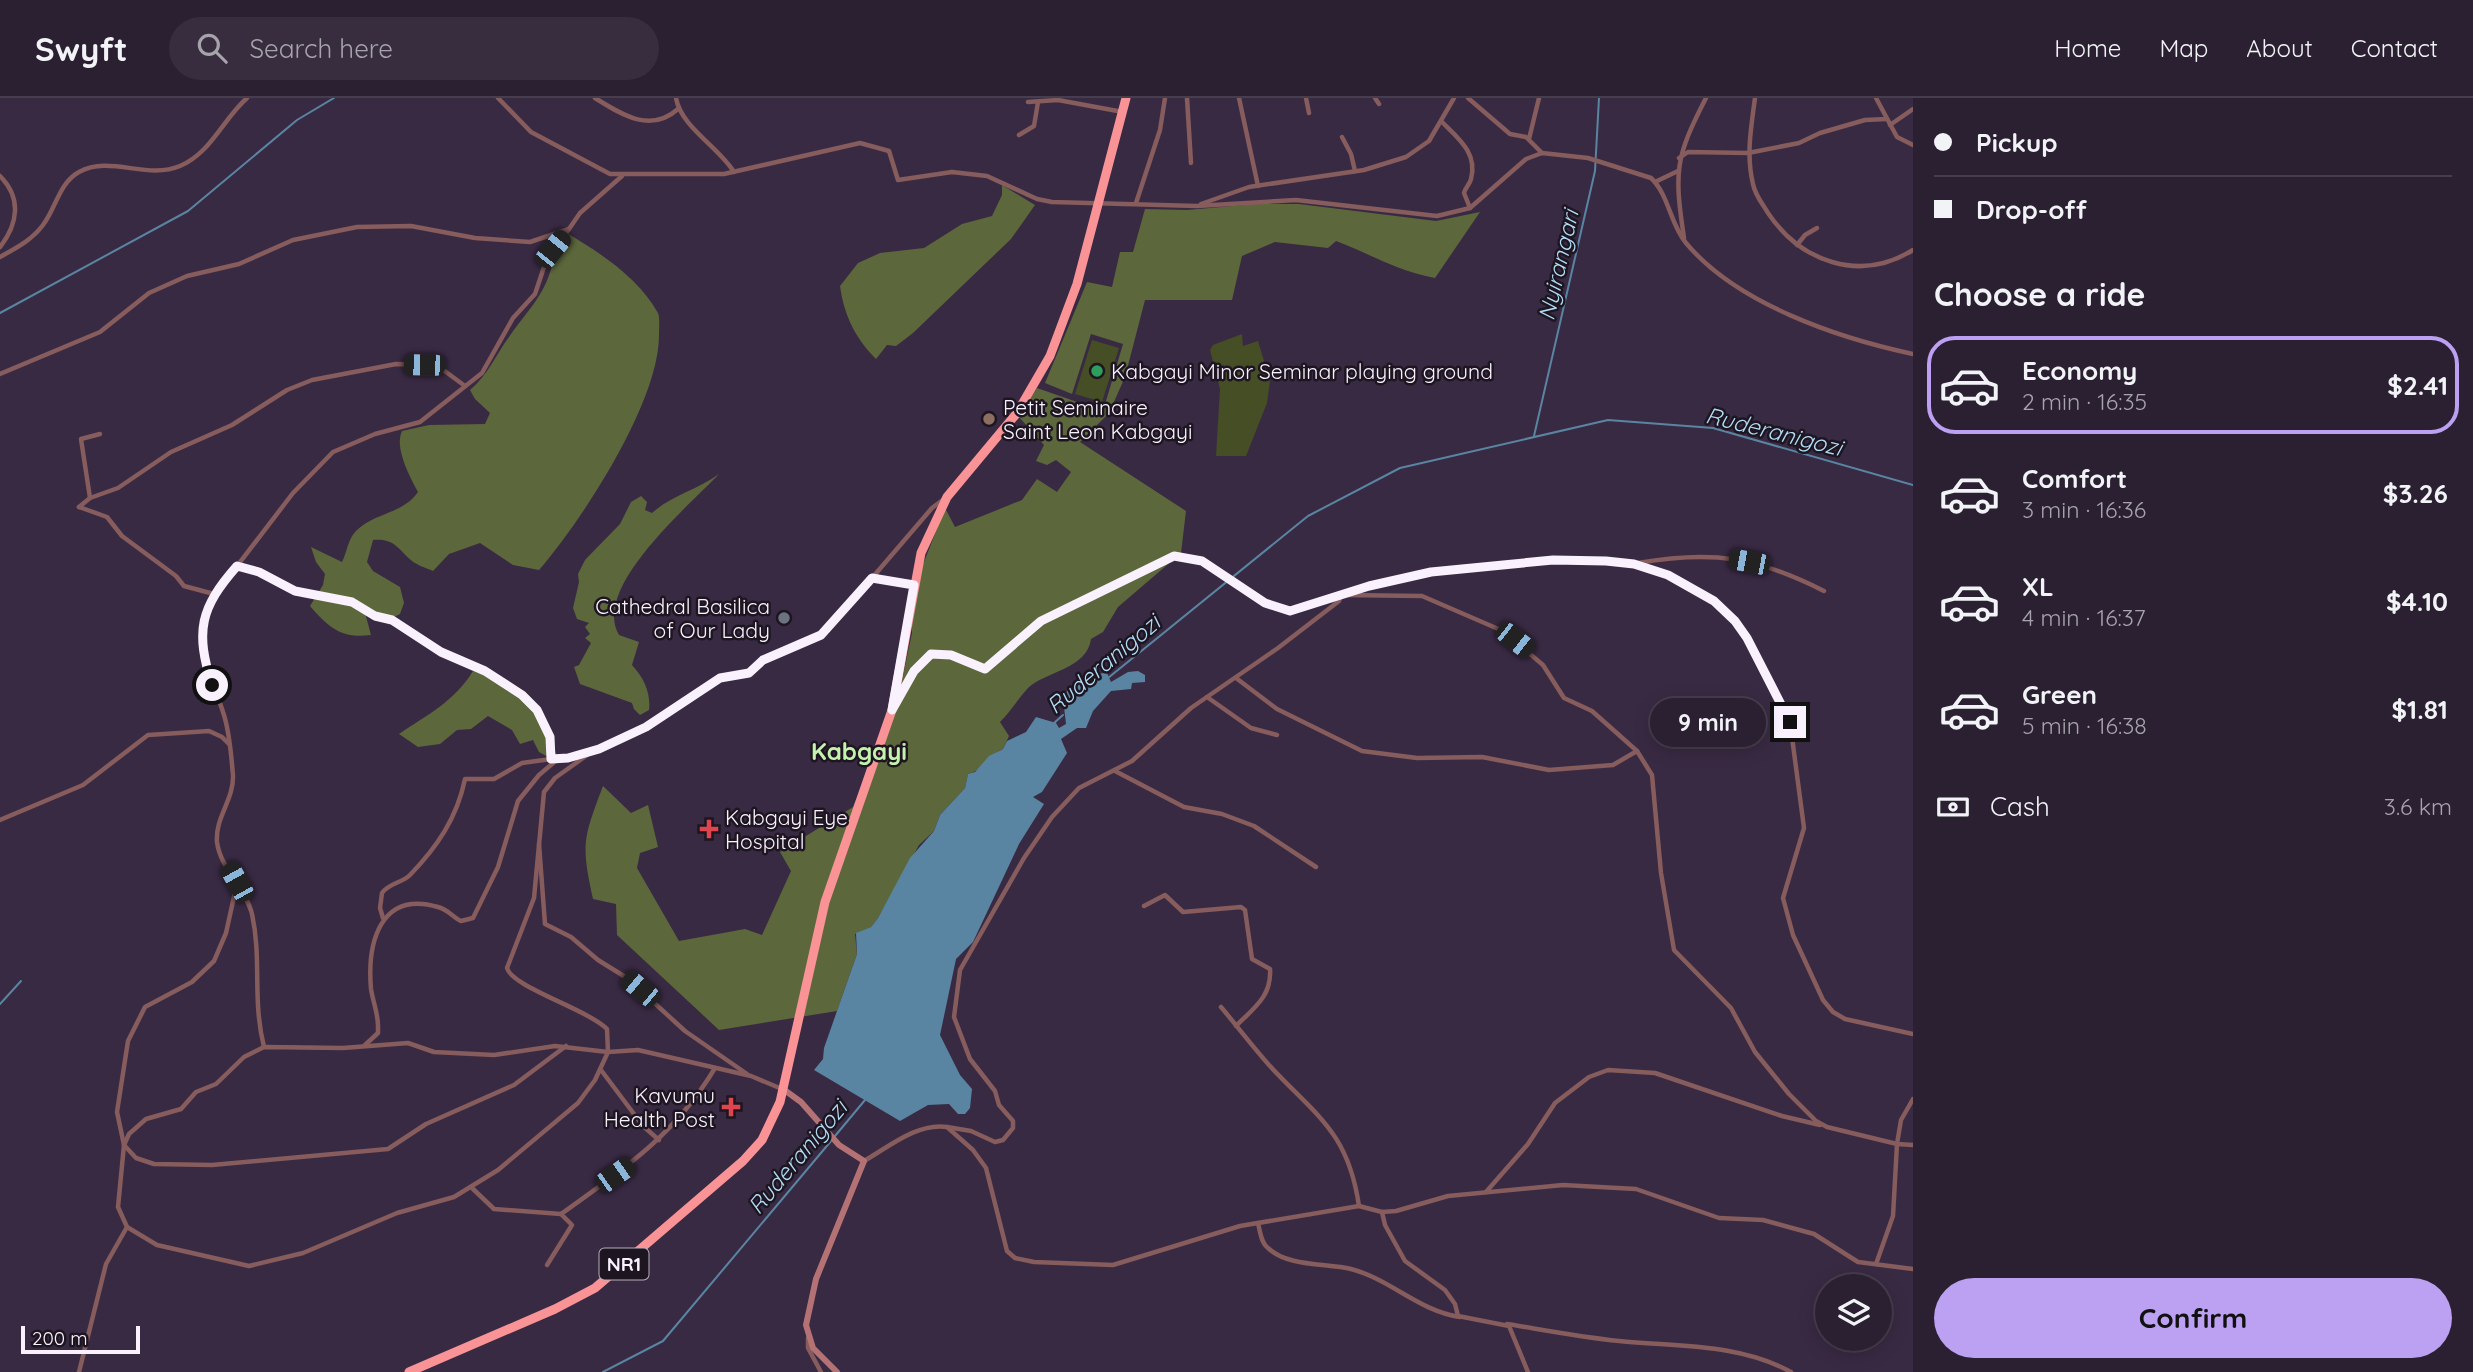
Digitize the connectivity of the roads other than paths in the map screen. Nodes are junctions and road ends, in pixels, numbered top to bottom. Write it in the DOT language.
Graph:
graph roads {
  1 [pos="247,98"];
  2 [pos="498,98"];
  3 [pos="595,98"];
  4 [pos="676,98"];
  5 [pos="1126,98"];
  6 [pos="1165,98"];
  7 [pos="1187,98"];
  8 [pos="1239,98"];
  9 [pos="1306,98"];
  10 [pos="1375,98"];
  11 [pos="1454,98"];
  12 [pos="1468,98"];
  13 [pos="1539,98"];
  14 [pos="1706,98"];
  15 [pos="1755,98"];
  16 [pos="1876,98"];
  17 [pos="1028,102"];
  18 [pos="1038,102"];
  19 [pos="1379,104"];
  20 [pos="678,109"];
  21 [pos="1913,109"];
  22 [pos="1123,112"];
  23 [pos="1309,113"];
  24 [pos="1442,122"];
  25 [pos="1888,122"];
  26 [pos="1019,135"];
  27 [pos="1342,137"];
  28 [pos="1529,139"];
  29 [pos="1913,145"];
  30 [pos="1542,153"];
  31 [pos="1748,153"];
  32 [pos="1679,158"];
  33 [pos="1191,163"];
  34 [pos="1354,171"];
  35 [pos="1678,171"];
  36 [pos="734,172"];
  37 [pos="623,175"];
  38 [pos="0,176"];
  39 [pos="1655,182"];
  40 [pos="1258,186"];
  41 [pos="1100,202"];
  42 [pos="1136,203"];
  43 [pos="1197,206"];
  44 [pos="1470,208"];
  45 [pos="1817,228"];
  46 [pos="569,229"];
  47 [pos="1685,242"];
  48 [pos="1797,245"];
  49 [pos="0,247"];
  50 [pos="1913,250"];
  51 [pos="0,257"];
  52 [pos="1913,354"];
  53 [pos="0,374"];
  54 [pos="465,386"];
  55 [pos="100,434"];
  56 [pos="947,497"];
  57 [pos="90,498"];
  58 [pos="1634,564"];
  59 [pos="237,566"];
  60 [pos="872,578"];
  61 [pos="914,585"];
  62 [pos="1824,591"];
  63 [pos="214,594"];
  64 [pos="1342,595"];
  65 [pos="1236,678"];
  66 [pos="1207,697"];
  67 [pos="892,710"];
  68 [pos="1277,735"];
  69 [pos="229,745"];
  70 [pos="1637,751"];
  71 [pos="590,753"];
  72 [pos="551,759"];
  73 [pos="558,759"];
  74 [pos="1114,771"];
  75 [pos="0,820"];
  76 [pos="538,839"];
  77 [pos="1316,867"];
  78 [pos="237,882"];
  79 [pos="1144,906"];
  80 [pos="383,918"];
  81 [pos="1221,1006"];
  82 [pos="1236,1026"];
  83 [pos="1913,1034"];
  84 [pos="365,1046"];
  85 [pos="566,1046"];
  86 [pos="264,1047"];
  87 [pos="608,1052"];
  88 [pos="715,1068"];
  89 [pos="601,1070"];
  90 [pos="751,1076"];
  91 [pos="783,1089"];
  92 [pos="1913,1099"];
  93 [pos="1820,1125"];
  94 [pos="947,1127"];
  95 [pos="659,1140"];
  96 [pos="1897,1144"];
  97 [pos="124,1145"];
  98 [pos="1913,1146"];
  99 [pos="864,1161"];
  100 [pos="471,1188"];
  101 [pos="1485,1193"];
  102 [pos="1359,1206"];
  103 [pos="1382,1212"];
  104 [pos="561,1214"];
  105 [pos="1258,1223"];
  106 [pos="127,1227"];
  107 [pos="1876,1264"];
  108 [pos="547,1265"];
  109 [pos="1913,1269"];
  110 [pos="1461,1317"];
  111 [pos="1507,1324"];
  112 [pos="808,1338"];
  113 [pos="79,1372"];
  114 [pos="409,1372"];
  115 [pos="821,1372"];
  116 [pos="837,1372"];
  117 [pos="1528,1372"];
  118 [pos="1791,1372"];
  1 -- 51 [label="street"];
  2 -- 37 [label="street"];
  3 -- 20 [label="street"];
  4 -- 20 [label="street"];
  5 -- 22 [label="highway, NR1"];
  6 -- 42 [label="street"];
  7 -- 33 [label="street"];
  8 -- 40 [label="street"];
  9 -- 23 [label="street"];
  10 -- 19 [label="street"];
  11 -- 24 [label="street"];
  12 -- 28 [label="street"];
  13 -- 28 [label="street"];
  14 -- 32 [label="street"];
  15 -- 31 [label="street"];
  16 -- 25 [label="street"];
  17 -- 18 [label="street"];
  18 -- 22 [label="street"];
  18 -- 26 [label="street"];
  20 -- 36 [label="street"];
  21 -- 25 [label="street"];
  22 -- 41 [label="highway, NR1"];
  24 -- 34 [label="street"];
  24 -- 44 [label="street"];
  25 -- 29 [label="street"];
  25 -- 31 [label="street"];
  27 -- 34 [label="street"];
  28 -- 30 [label="street"];
  30 -- 39 [label="street"];
  30 -- 44 [label="street"];
  31 -- 32 [label="street"];
  31 -- 48 [label="street"];
  32 -- 35 [label="street"];
  34 -- 40 [label="street"];
  35 -- 39 [label="street"];
  35 -- 47 [label="street"];
  36 -- 37 [label="street"];
  36 -- 41 [label="street"];
  37 -- 46 [label="street"];
  38 -- 49 [label="street"];
  39 -- 47 [label="street"];
  40 -- 43 [label="street"];
  41 -- 42 [label="street"];
  41 -- 56 [label="highway, NR1"];
  42 -- 43 [label="street"];
  43 -- 44 [label="street"];
  45 -- 48 [label="street"];
  46 -- 53 [label="street"];
  46 -- 54 [label="street"];
  47 -- 52 [label="street"];
  48 -- 50 [label="street"];
  54 -- 57 [label="street"];
  54 -- 59 [label="street"];
  55 -- 57 [label="street"];
  56 -- 60 [label="street"];
  56 -- 61 [label="highway, NR1"];
  57 -- 63 [label="street"];
  58 -- 62 [label="street"];
  58 -- 64 [label="street"];
  58 -- 83 [label="street"];
  59 -- 63 [label="street"];
  59 -- 72 [label="street"];
  60 -- 61 [label="street"];
  60 -- 71 [label="street"];
  61 -- 67 [label="highway, NR1"];
  63 -- 69 [label="street"];
  64 -- 65 [label="street"];
  64 -- 67 [label="street"];
  64 -- 70 [label="street"];
  65 -- 66 [label="street"];
  65 -- 70 [label="street"];
  66 -- 68 [label="street"];
  66 -- 74 [label="street"];
  67 -- 91 [label="highway, NR1"];
  69 -- 75 [label="street"];
  69 -- 78 [label="street"];
  70 -- 93 [label="street"];
  71 -- 73 [label="street"];
  71 -- 76 [label="street"];
  72 -- 73 [label="street"];
  72 -- 80 [label="street"];
  73 -- 80 [label="street"];
  74 -- 77 [label="street"];
  74 -- 94 [label="street"];
  76 -- 87 [label="street"];
  76 -- 90 [label="street"];
  78 -- 86 [label="street"];
  78 -- 97 [label="street"];
  79 -- 82 [label="street"];
  80 -- 84 [label="street"];
  81 -- 82 [label="street"];
  82 -- 102 [label="street"];
  84 -- 85 [label="street"];
  84 -- 86 [label="street"];
  85 -- 87 [label="street"];
  85 -- 97 [label="street"];
  86 -- 97 [label="street"];
  87 -- 88 [label="street"];
  87 -- 89 [label="street"];
  88 -- 90 [label="street"];
  88 -- 95 [label="street"];
  89 -- 95 [label="street"];
  89 -- 100 [label="street"];
  90 -- 91 [label="street"];
  91 -- 99 [label="street"];
  91 -- 114 [label="highway, NR1"];
  92 -- 96 [label="street"];
  93 -- 96 [label="street"];
  93 -- 101 [label="street"];
  94 -- 99 [label="street"];
  94 -- 105 [label="street"];
  95 -- 104 [label="street"];
  96 -- 98 [label="street"];
  96 -- 107 [label="street"];
  97 -- 106 [label="street"];
  99 -- 112 [label="street"];
  100 -- 104 [label="street"];
  100 -- 106 [label="street"];
  101 -- 103 [label="street"];
  101 -- 107 [label="street"];
  102 -- 103 [label="street"];
  102 -- 105 [label="street"];
  103 -- 110 [label="street"];
  104 -- 108 [label="street"];
  105 -- 110 [label="street"];
  106 -- 113 [label="street"];
  107 -- 109 [label="street"];
  110 -- 111 [label="street"];
  111 -- 117 [label="street"];
  111 -- 118 [label="street"];
  112 -- 115 [label="street"];
  112 -- 116 [label="street"];
}
